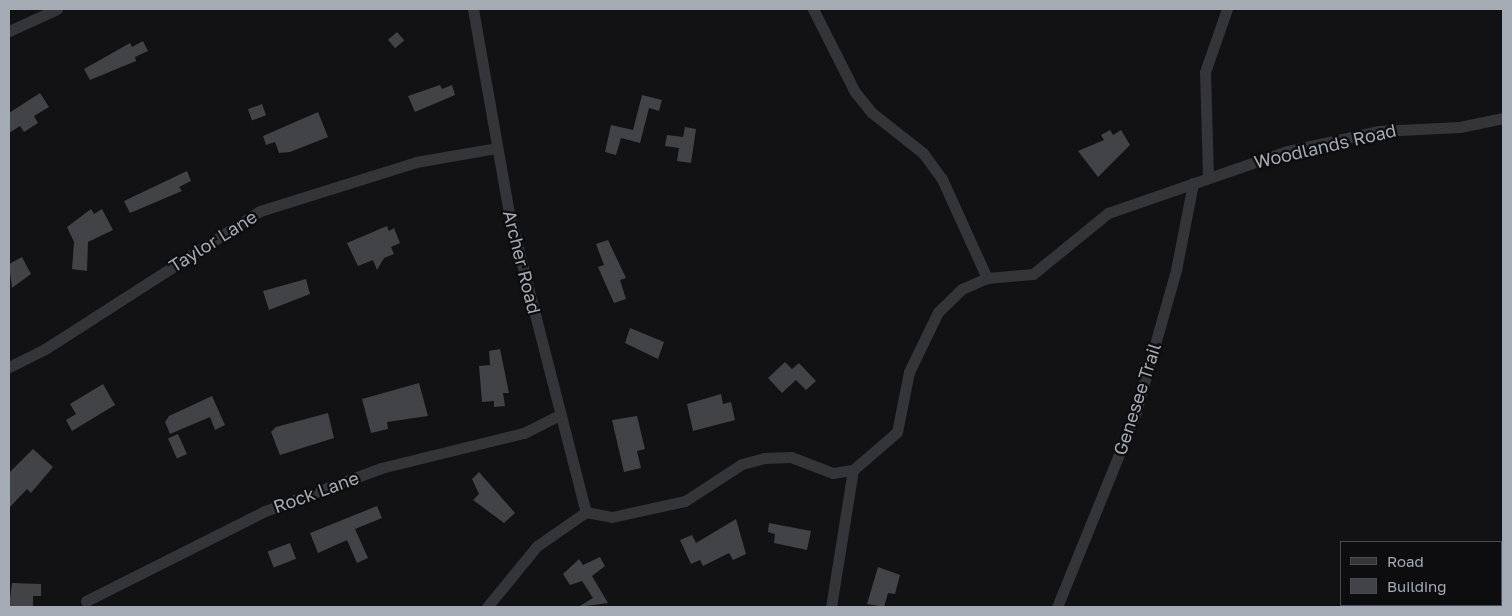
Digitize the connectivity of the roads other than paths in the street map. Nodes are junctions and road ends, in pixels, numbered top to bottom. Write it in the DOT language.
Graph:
graph roads {
  1 [pos="57,9"];
  2 [pos="473,9"];
  3 [pos="813,9"];
  4 [pos="1227,9"];
  5 [pos="9,31"];
  6 [pos="1503,118"];
  7 [pos="496,148"];
  8 [pos="1208,178"];
  9 [pos="1194,183"];
  10 [pos="987,278"];
  11 [pos="9,367"];
  12 [pos="559,415"];
  13 [pos="854,470"];
  14 [pos="586,512"];
  15 [pos="86,601"];
  16 [pos="488,607"];
  17 [pos="831,607"];
  18 [pos="1057,607"];
  1 -- 5 [label="street"];
  2 -- 7 [label="street, Archer Road"];
  3 -- 10 [label="street"];
  4 -- 8 [label="street"];
  6 -- 8 [label="street, Woodlands Road"];
  7 -- 11 [label="street, Taylor Lane"];
  7 -- 12 [label="street, Archer Road"];
  8 -- 9 [label="street, Woodlands Road"];
  9 -- 10 [label="street, Woodlands Road"];
  9 -- 18 [label="street, Genesee Trail"];
  10 -- 13 [label="street, Woodlands Road"];
  12 -- 14 [label="street, Archer Road"];
  12 -- 15 [label="street, Rock Lane"];
  13 -- 14 [label="street"];
  13 -- 17 [label="street"];
  14 -- 16 [label="street"];
}
